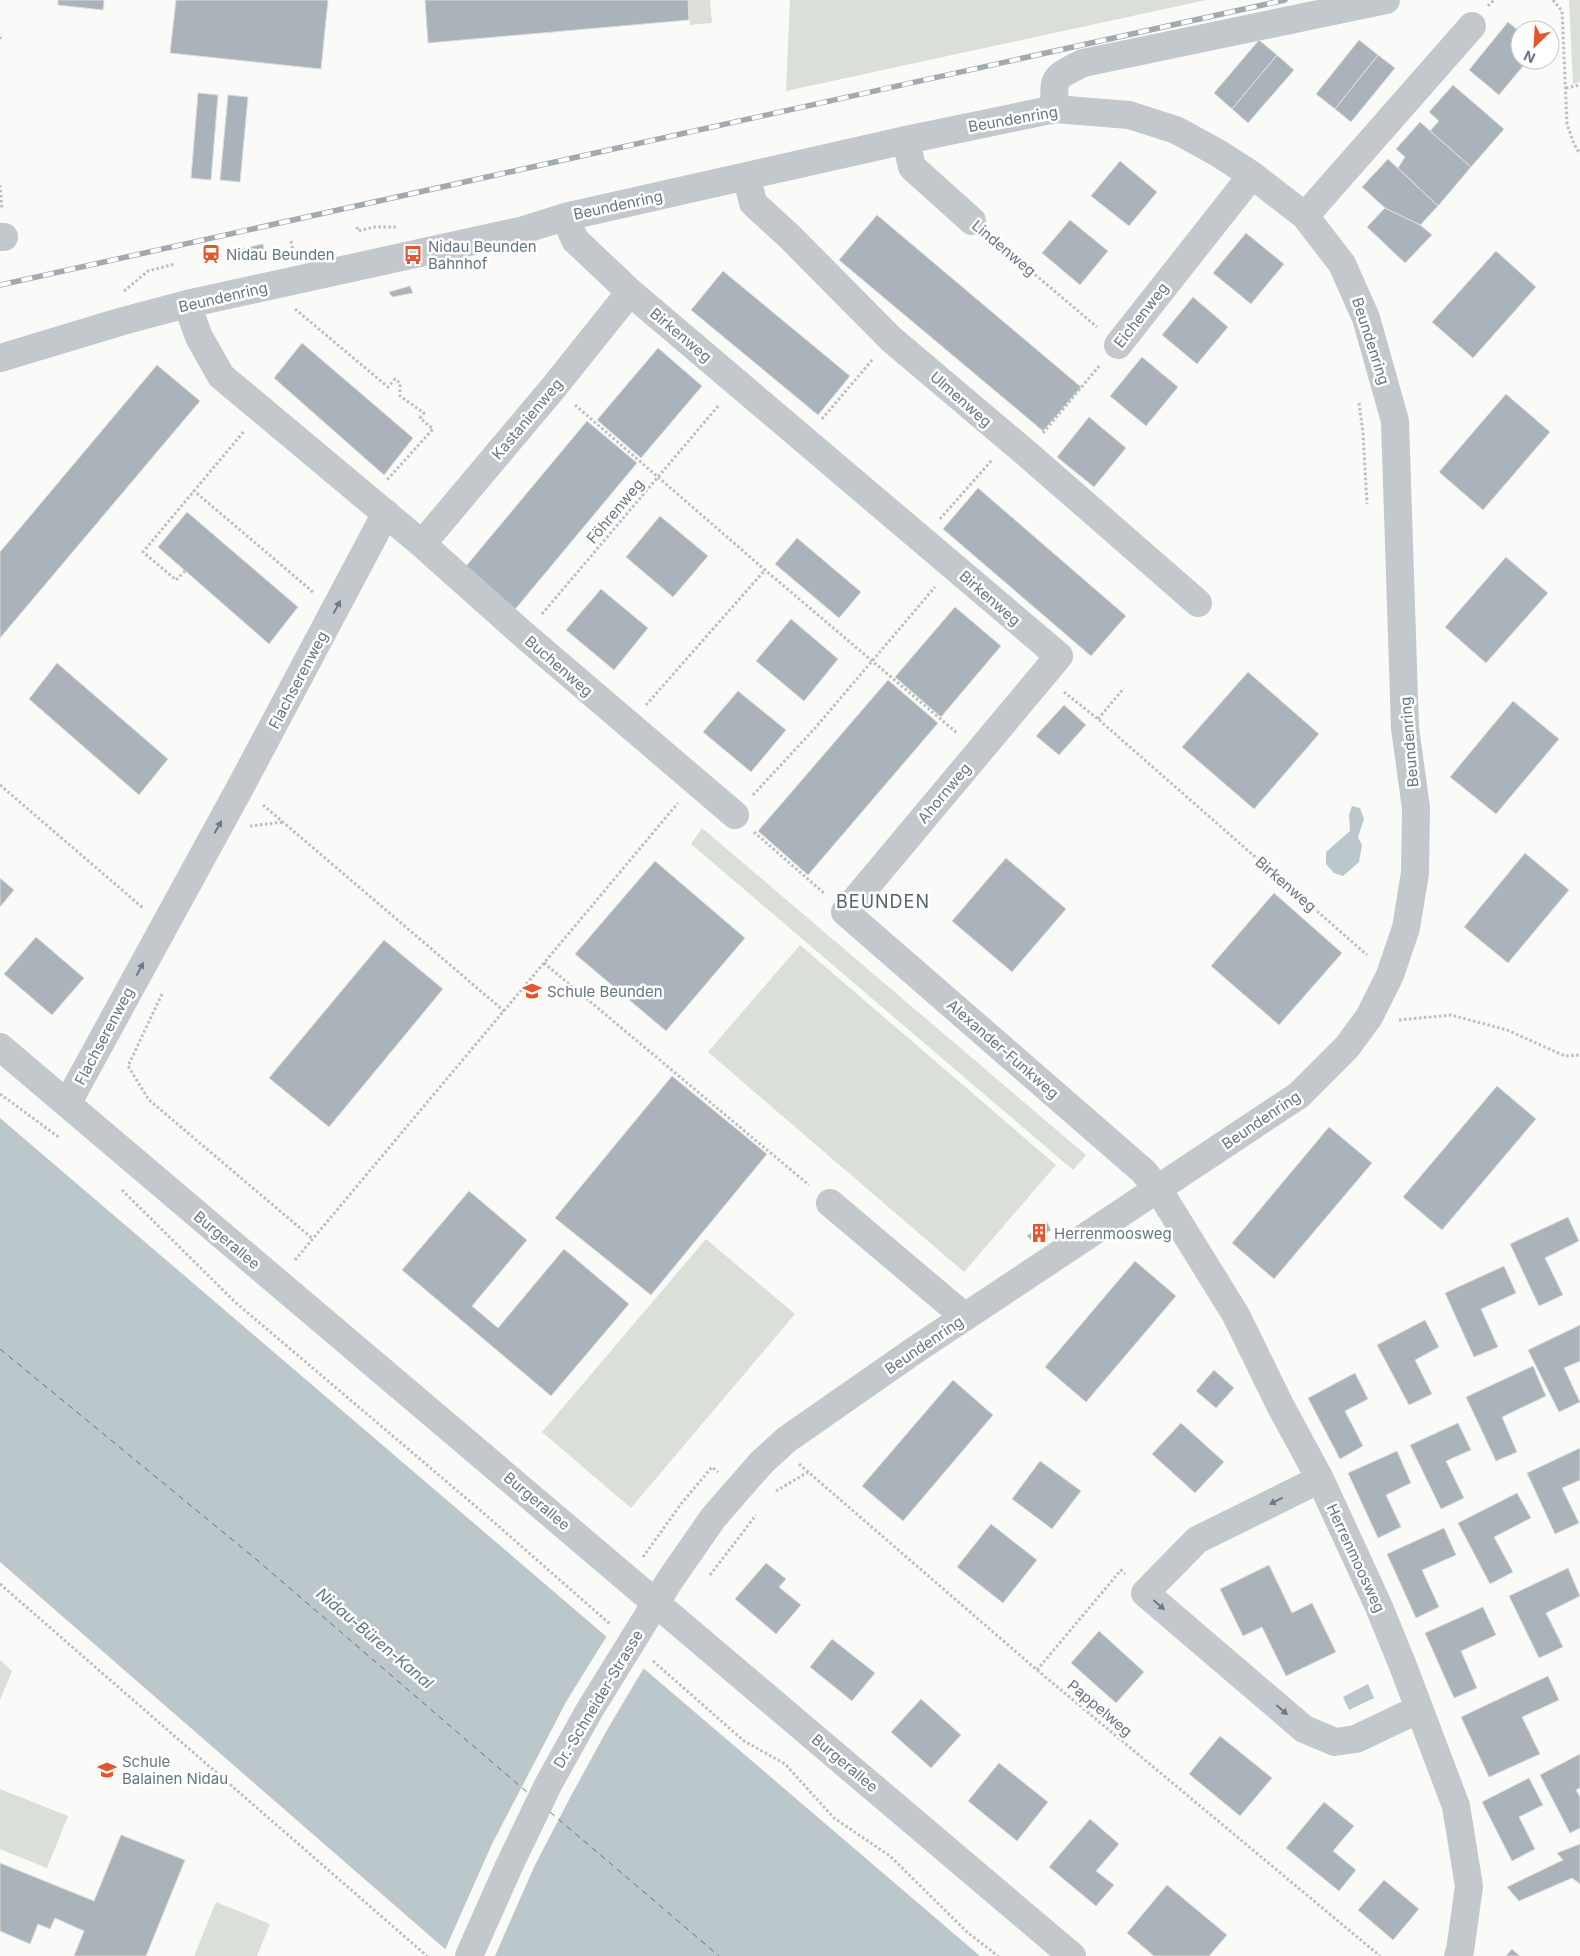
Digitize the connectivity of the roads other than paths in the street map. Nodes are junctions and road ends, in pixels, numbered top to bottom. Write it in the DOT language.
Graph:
graph roads {
  1 [pos="1386,0"];
  2 [pos="1472,26"];
  3 [pos="1055,110"];
  4 [pos="906,140"];
  5 [pos="1252,174"];
  6 [pos="746,177"];
  7 [pos="1305,216"];
  8 [pos="565,217"];
  9 [pos="972,221"];
  10 [pos="630,292"];
  11 [pos="187,304"];
  12 [pos="1118,345"];
  13 [pos="0,358"];
  14 [pos="378,507"];
  15 [pos="422,544"];
  16 [pos="1198,603"];
  17 [pos="1044,676"];
  18 [pos="735,815"];
  19 [pos="845,912"];
  20 [pos="0,1048"];
  21 [pos="67,1104"];
  22 [pos="1158,1189"];
  23 [pos="830,1203"];
  24 [pos="965,1317"];
  25 [pos="761,1463"];
  26 [pos="1320,1479"];
  27 [pos="1419,1709"];
  28 [pos="469,1956"];
  29 [pos="1072,1956"];
  30 [pos="1458,1956"];
  1 -- 3 [label="street"];
  2 -- 7 [label="street"];
  3 -- 4 [label="street, Beundenring"];
  3 -- 5 [label="street, Beundenring"];
  4 -- 6 [label="street, Beundenring"];
  4 -- 9 [label="street, Lindenweg"];
  5 -- 7 [label="street, Beundenring"];
  5 -- 12 [label="street, Eichenweg"];
  6 -- 8 [label="street, Beundenring"];
  6 -- 16 [label="street, Ulmenweg"];
  7 -- 22 [label="street, Beundenring"];
  8 -- 10 [label="street, Birkenweg"];
  8 -- 11 [label="street, Beundenring"];
  10 -- 15 [label="street, Kastanienweg"];
  10 -- 17 [label="street, Birkenweg"];
  11 -- 13 [label="street, Beundenring"];
  11 -- 14 [label="street"];
  14 -- 15 [label="street, Buchenweg"];
  21 -- 14 [label="street, Flachserenweg, one-way"];
  15 -- 18 [label="street, Buchenweg"];
  17 -- 19 [label="street, Ahornweg"];
  19 -- 22 [label="street, Alexander-Funkweg"];
  20 -- 21 [label="street, Burgerallee"];
  21 -- 29 [label="street, Burgerallee"];
  22 -- 24 [label="street, Beundenring"];
  22 -- 26 [label="street, Herrenmoosweg"];
  23 -- 24 [label="street"];
  24 -- 25 [label="street, Beundenring"];
  25 -- 28 [label="street, Dr.-Schneider-Strasse, bridge"];
  26 -- 27 [label="street, Herrenmoosweg"];
  26 -- 27 [label="street, one-way"];
  27 -- 30 [label="street, Herrenmoosweg"];
}
